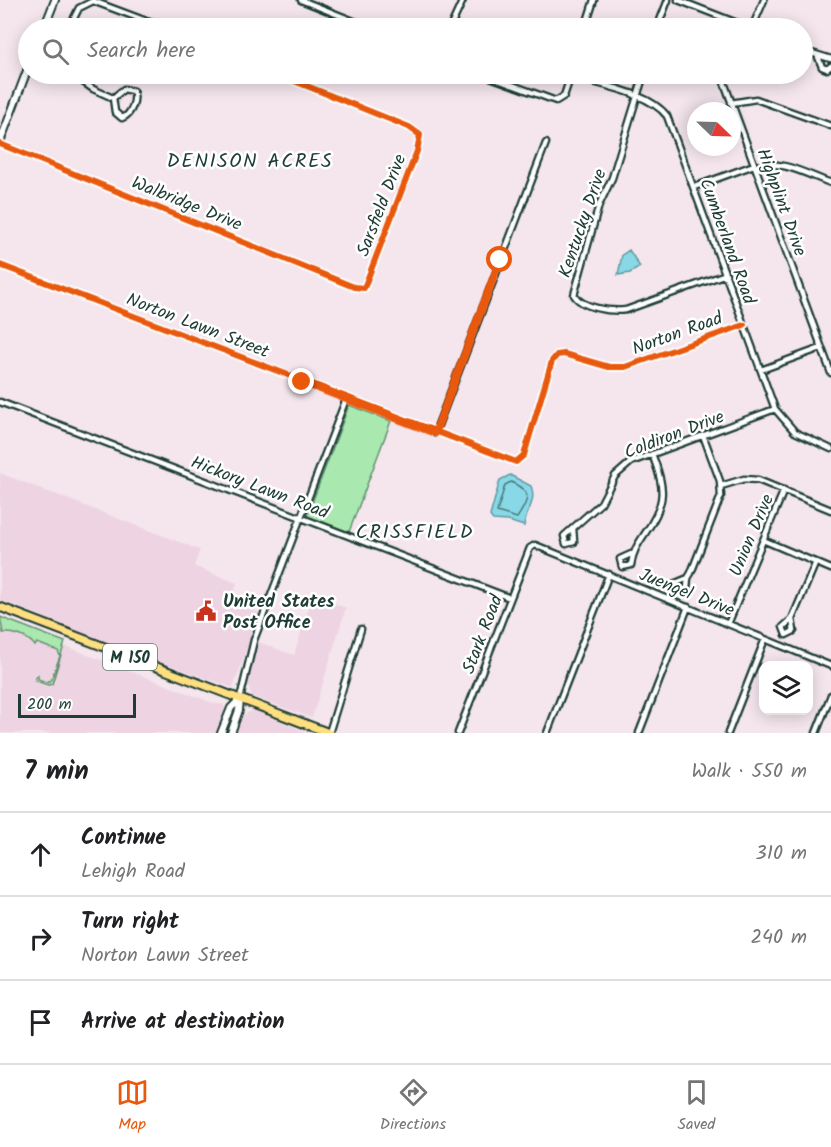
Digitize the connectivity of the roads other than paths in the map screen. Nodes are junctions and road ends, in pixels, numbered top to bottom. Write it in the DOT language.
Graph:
graph roads {
  1 [pos="55,0"];
  2 [pos="301,0"];
  3 [pos="454,0"];
  4 [pos="594,0"];
  5 [pos="668,0"];
  6 [pos="678,0"];
  7 [pos="764,0"];
  8 [pos="462,2"];
  9 [pos="48,18"];
  10 [pos="74,18"];
  11 [pos="140,18"];
  12 [pos="346,18"];
  13 [pos="455,18"];
  14 [pos="588,18"];
  15 [pos="661,18"];
  16 [pos="723,18"];
  17 [pos="756,18"];
  18 [pos="813,55"];
  19 [pos="818,57"];
  20 [pos="831,59"];
  21 [pos="831,66"];
  22 [pos="22,84"];
  23 [pos="86,84"];
  24 [pos="301,84"];
  25 [pos="508,84"];
  26 [pos="567,84"];
  27 [pos="599,84"];
  28 [pos="641,84"];
  29 [pos="724,84"];
  30 [pos="637,96"];
  31 [pos="113,98"];
  32 [pos="731,102"];
  33 [pos="737,102"];
  34 [pos="831,126"];
  35 [pos="741,130"];
  36 [pos="0,143"];
  37 [pos="546,143"];
  38 [pos="754,166"];
  39 [pos="831,183"];
  40 [pos="694,187"];
  41 [pos="0,265"];
  42 [pos="726,274"];
  43 [pos="364,288"];
  44 [pos="744,325"];
  45 [pos="820,348"];
  46 [pos="761,370"];
  47 [pos="831,373"];
  48 [pos="346,399"];
  49 [pos="0,402"];
  50 [pos="775,409"];
  51 [pos="435,433"];
  52 [pos="703,435"];
  53 [pos="831,449"];
  54 [pos="652,454"];
  55 [pos="519,461"];
  56 [pos="721,486"];
  57 [pos="784,490"];
  58 [pos="831,510"];
  59 [pos="300,518"];
  60 [pos="573,528"];
  61 [pos="764,540"];
  62 [pos="533,545"];
  63 [pos="631,554"];
  64 [pos="816,562"];
  65 [pos="831,569"];
  66 [pos="609,574"];
  67 [pos="688,578"];
  68 [pos="510,598"];
  69 [pos="0,607"];
  70 [pos="688,607"];
  71 [pos="792,619"];
  72 [pos="728,624"];
  73 [pos="361,629"];
  74 [pos="765,639"];
  75 [pos="831,666"];
  76 [pos="831,695"];
  77 [pos="240,699"];
  78 [pos="221,733"];
  79 [pos="231,733"];
  80 [pos="329,733"];
  81 [pos="458,733"];
  82 [pos="547,733"];
  83 [pos="639,733"];
  84 [pos="728,733"];
  85 [pos="816,733"];
  1 -- 9 [label="main road"];
  2 -- 12 [label="street"];
  3 -- 8 [label="street"];
  4 -- 14 [label="street"];
  5 -- 15 [label="street"];
  6 -- 16 [label="street"];
  7 -- 17 [label="street"];
  8 -- 13 [label="street"];
  10 -- 11 [label="street"];
  18 -- 19 [label="street"];
  19 -- 20 [label="street"];
  19 -- 21 [label="street"];
  22 -- 36 [label="main road"];
  23 -- 31 [label="street"];
  24 -- 43 [label="street, Sarsfield Drive"];
  25 -- 26 [label="street"];
  27 -- 30 [label="street, Cumberland Road"];
  28 -- 30 [label="street, Kentucky Drive"];
  29 -- 32 [label="street, Highplint Drive"];
  30 -- 40 [label="street, Cumberland Road"];
  30 -- 42 [label="street, Kentucky Drive"];
  31 -- 31 [label="street"];
  33 -- 34 [label="street"];
  35 -- 38 [label="street, Highplint Drive"];
  36 -- 43 [label="street, Walbridge Drive"];
  37 -- 51 [label="street"];
  38 -- 39 [label="street"];
  38 -- 40 [label="street"];
  38 -- 45 [label="street, Highplint Drive"];
  40 -- 42 [label="street, Cumberland Road"];
  41 -- 48 [label="street, Norton Lawn Street"];
  42 -- 44 [label="street, Cumberland Road"];
  44 -- 46 [label="street, Cumberland Road"];
  44 -- 55 [label="street, Norton Road"];
  45 -- 46 [label="street"];
  45 -- 47 [label="street, Highplint Drive"];
  46 -- 50 [label="street, Cumberland Road"];
  48 -- 51 [label="street, Norton Lawn Street"];
  48 -- 59 [label="street"];
  49 -- 59 [label="street, Hickory Lawn Road"];
  50 -- 52 [label="street, Coldiron Drive"];
  50 -- 53 [label="street, Cumberland Road"];
  51 -- 55 [label="street, Norton Lawn Street"];
  52 -- 54 [label="street, Coldiron Drive"];
  52 -- 56 [label="street"];
  54 -- 60 [label="street, Coldiron Drive"];
  54 -- 63 [label="street"];
  56 -- 57 [label="street"];
  56 -- 67 [label="street"];
  57 -- 58 [label="street"];
  57 -- 61 [label="street, Union Drive"];
  59 -- 68 [label="street, Hickory Lawn Road"];
  59 -- 77 [label="street"];
  61 -- 64 [label="street"];
  61 -- 72 [label="street, Union Drive"];
  62 -- 66 [label="street, Juengel Drive"];
  62 -- 68 [label="street, Stark Road"];
  64 -- 65 [label="street"];
  64 -- 71 [label="street"];
  66 -- 70 [label="street, Juengel Drive"];
  66 -- 82 [label="street"];
  68 -- 81 [label="street, Stark Road"];
  69 -- 77 [label="main road, M 150"];
  70 -- 72 [label="street, Juengel Drive"];
  70 -- 83 [label="street"];
  72 -- 74 [label="street, Juengel Drive"];
  73 -- 80 [label="street"];
  74 -- 75 [label="street, Juengel Drive"];
  74 -- 84 [label="street"];
  76 -- 85 [label="street"];
  77 -- 78 [label="main road"];
  77 -- 79 [label="main road"];
  77 -- 80 [label="main road, M 150"];
}
